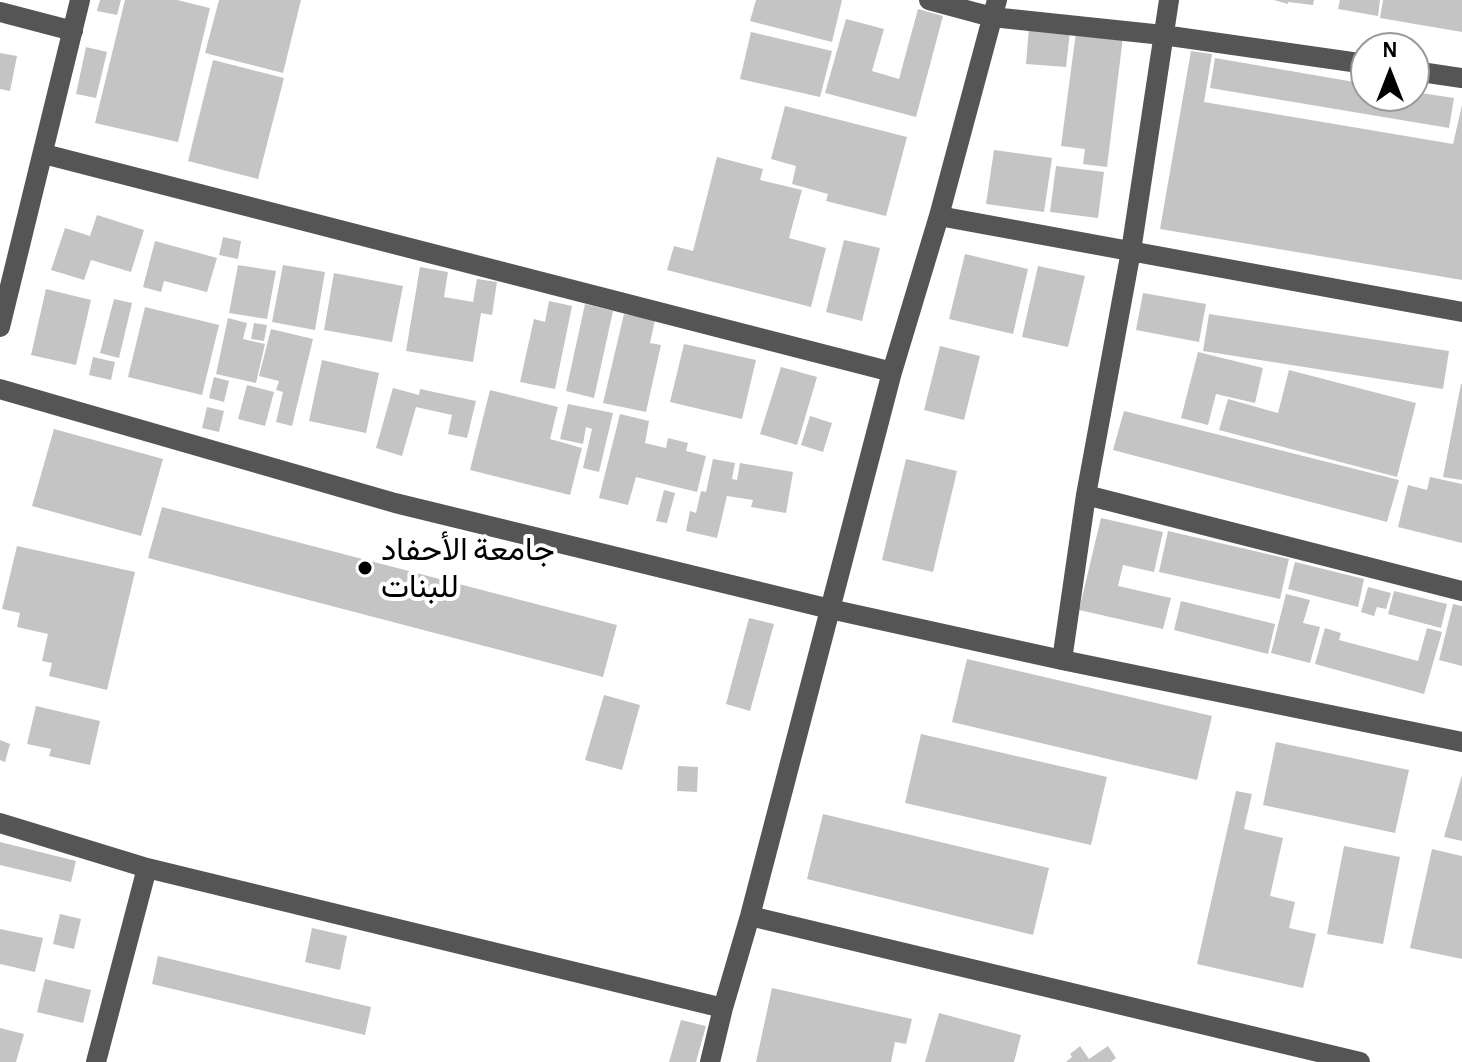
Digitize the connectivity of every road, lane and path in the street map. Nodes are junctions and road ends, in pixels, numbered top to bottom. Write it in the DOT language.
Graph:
graph roads {
  1 [pos="80,0"];
  2 [pos="929,0"];
  3 [pos="1169,0"];
  4 [pos="995,8"];
  5 [pos="0,12"];
  6 [pos="73,31"];
  7 [pos="1163,35"];
  8 [pos="1350,62"];
  9 [pos="1430,73"];
  10 [pos="1462,78"];
  11 [pos="44,154"];
  12 [pos="939,216"];
  13 [pos="1131,251"];
  14 [pos="7,262"];
  15 [pos="1462,312"];
  16 [pos="0,327"];
  17 [pos="892,372"];
  18 [pos="0,389"];
  19 [pos="1086,495"];
  20 [pos="1462,591"];
  21 [pos="830,609"];
  22 [pos="1062,660"];
  23 [pos="1462,742"];
  24 [pos="0,823"];
  25 [pos="147,868"];
  26 [pos="750,916"];
  27 [pos="723,1008"];
  28 [pos="96,1062"];
  29 [pos="710,1062"];
  30 [pos="1360,1062"];
  1 -- 6 [label="street"];
  2 -- 4 [label="street"];
  3 -- 7 [label="street"];
  4 -- 7 [label="street"];
  4 -- 12 [label="street"];
  5 -- 6 [label="street"];
  6 -- 11 [label="street"];
  7 -- 8 [label="street"];
  7 -- 13 [label="street"];
  9 -- 10 [label="street"];
  11 -- 14 [label="street"];
  11 -- 17 [label="street"];
  12 -- 13 [label="street"];
  12 -- 17 [label="street"];
  13 -- 15 [label="street"];
  13 -- 19 [label="street"];
  14 -- 16 [label="street"];
  17 -- 21 [label="street"];
  18 -- 21 [label="street"];
  19 -- 20 [label="street"];
  19 -- 22 [label="street"];
  21 -- 22 [label="street"];
  21 -- 26 [label="street"];
  22 -- 23 [label="street"];
  24 -- 25 [label="street"];
  25 -- 27 [label="street"];
  25 -- 28 [label="street"];
  26 -- 27 [label="street"];
  26 -- 30 [label="street"];
  27 -- 29 [label="street"];
}
